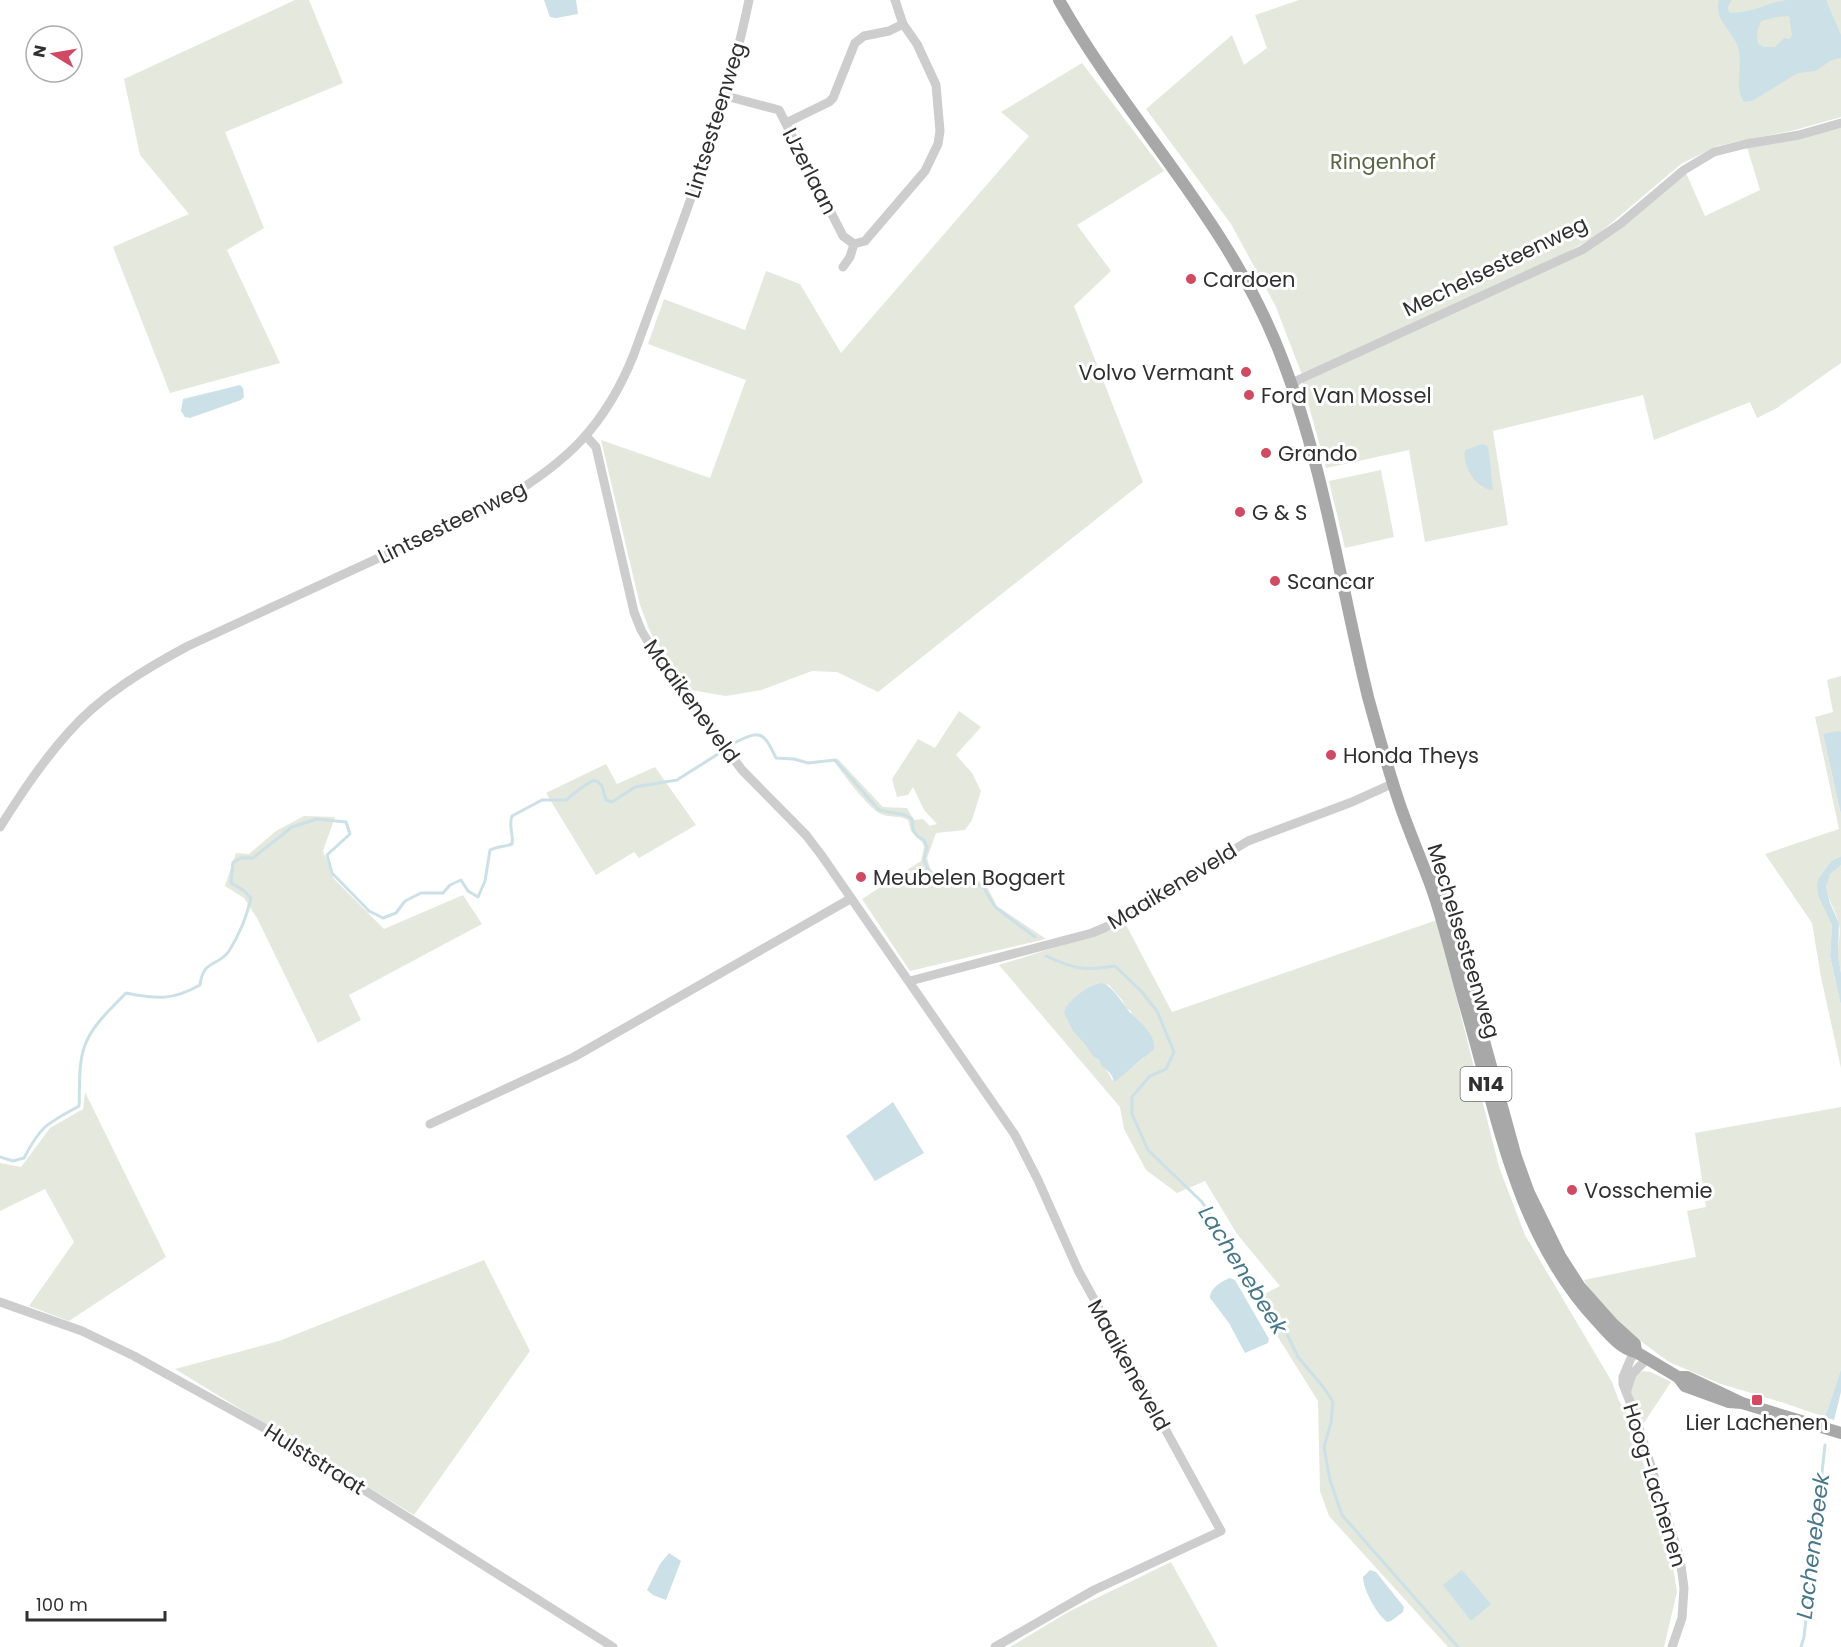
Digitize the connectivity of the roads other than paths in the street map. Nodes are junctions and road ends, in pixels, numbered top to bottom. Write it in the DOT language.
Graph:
graph roads {
  1 [pos="748,0"];
  2 [pos="895,0"];
  3 [pos="1059,0"];
  4 [pos="903,24"];
  5 [pos="726,96"];
  6 [pos="786,123"];
  7 [pos="1841,123"];
  8 [pos="854,244"];
  9 [pos="843,267"];
  10 [pos="1291,386"];
  11 [pos="587,437"];
  12 [pos="1394,783"];
  13 [pos="0,827"];
  14 [pos="850,899"];
  15 [pos="910,981"];
  16 [pos="430,1124"];
  17 [pos="0,1302"];
  18 [pos="1642,1356"];
  19 [pos="1841,1433"];
  20 [pos="613,1647"];
  21 [pos="995,1647"];
  22 [pos="1672,1647"];
  1 -- 5 [label="street, Lintsesteenweg"];
  2 -- 4 [label="street"];
  3 -- 10 [label="main road, Mechelsesteenweg / N14"];
  4 -- 6 [label="street"];
  4 -- 8 [label="street"];
  5 -- 6 [label="street, IJzerlaan"];
  5 -- 11 [label="street, Lintsesteenweg"];
  6 -- 8 [label="street, IJzerlaan"];
  7 -- 10 [label="street, Mechelsesteenweg"];
  8 -- 9 [label="street"];
  10 -- 12 [label="main road, Mechelsesteenweg / N14"];
  11 -- 13 [label="street, Lintsesteenweg"];
  11 -- 14 [label="street, Maaikeneveld"];
  12 -- 15 [label="street, Maaikeneveld"];
  12 -- 18 [label="main road, Mechelsesteenweg / N14"];
  14 -- 15 [label="street, Maaikeneveld"];
  14 -- 16 [label="street"];
  15 -- 21 [label="street, Maaikeneveld"];
  17 -- 20 [label="street, Hulststraat"];
  18 -- 19 [label="main road, Mechelsesteenweg / N14"];
  18 -- 22 [label="street, Hoog-Lachenen"];
}
